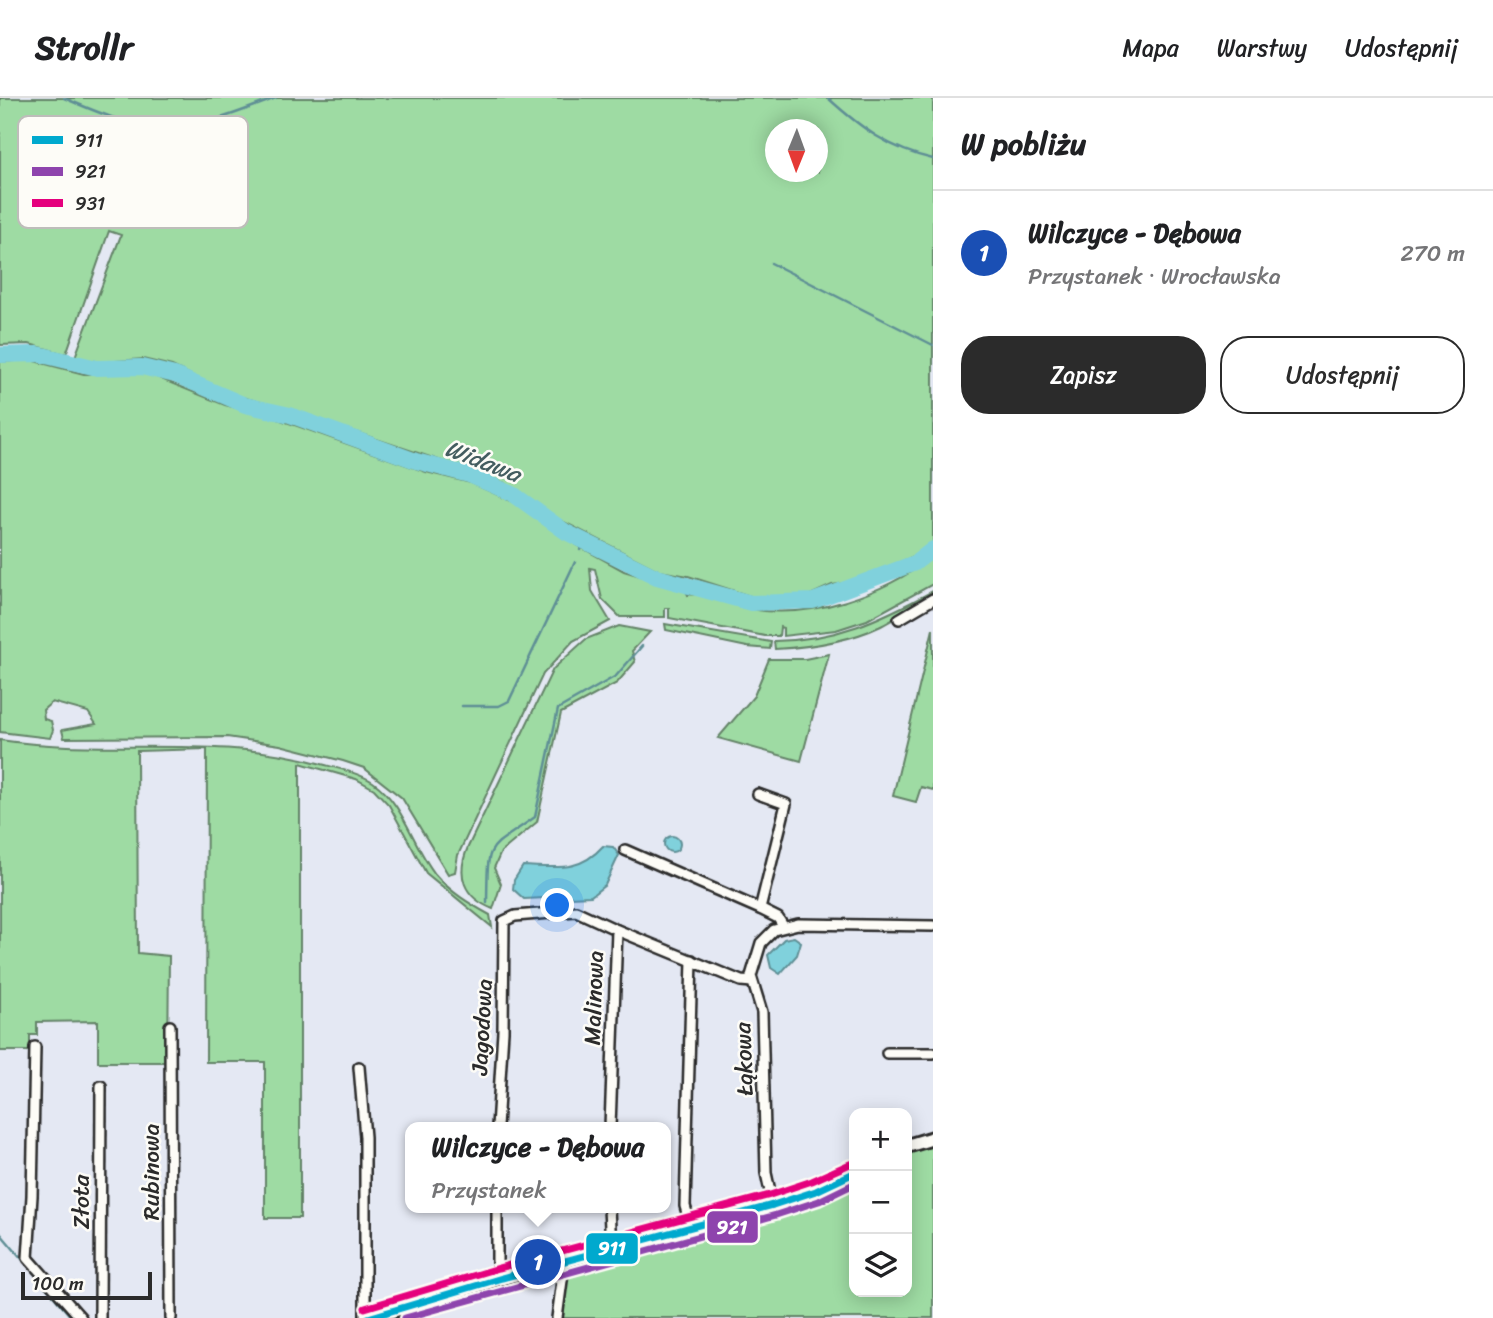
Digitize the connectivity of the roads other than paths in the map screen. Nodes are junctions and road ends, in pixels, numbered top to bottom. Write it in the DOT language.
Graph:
graph roads {
  1 [pos="933,599"];
  2 [pos="899,619"];
  3 [pos="758,794"];
  4 [pos="625,850"];
  5 [pos="760,909"];
  6 [pos="783,926"];
  7 [pos="933,926"];
  8 [pos="617,930"];
  9 [pos="692,960"];
  10 [pos="752,982"];
  11 [pos="170,1026"];
  12 [pos="35,1047"];
  13 [pos="887,1053"];
  14 [pos="933,1053"];
  15 [pos="359,1067"];
  16 [pos="101,1086"];
  17 [pos="497,1122"];
  18 [pos="610,1122"];
  19 [pos="933,1138"];
  20 [pos="912,1144"];
  21 [pos="849,1175"];
  22 [pos="773,1205"];
  23 [pos="497,1213"];
  24 [pos="608,1213"];
  25 [pos="691,1227"];
  26 [pos="611,1248"];
  27 [pos="559,1262"];
  28 [pos="502,1278"];
  29 [pos="80,1318"];
  30 [pos="100,1318"];
  31 [pos="171,1318"];
  32 [pos="367,1318"];
  33 [pos="557,1318"];
  1 -- 2 [label="street"];
  3 -- 5 [label="street"];
  4 -- 5 [label="street"];
  5 -- 6 [label="street"];
  6 -- 7 [label="street"];
  6 -- 10 [label="street, Łąkowa"];
  8 -- 9 [label="street, Malinowa"];
  8 -- 17 [label="street, Jagodowa"];
  8 -- 18 [label="street, Malinowa"];
  9 -- 10 [label="street, Malinowa"];
  9 -- 25 [label="street"];
  10 -- 22 [label="street, Łąkowa"];
  11 -- 31 [label="street, Rubinowa"];
  12 -- 29 [label="street"];
  13 -- 14 [label="street"];
  15 -- 32 [label="street"];
  16 -- 30 [label="street, Złota"];
  19 -- 20 [label="street"];
  21 -- 22 [label="street"];
  22 -- 25 [label="street"];
  23 -- 28 [label="street"];
  24 -- 26 [label="street"];
  25 -- 26 [label="street"];
  26 -- 27 [label="street"];
  27 -- 28 [label="street"];
  27 -- 33 [label="street"];
  28 -- 32 [label="street"];
}
